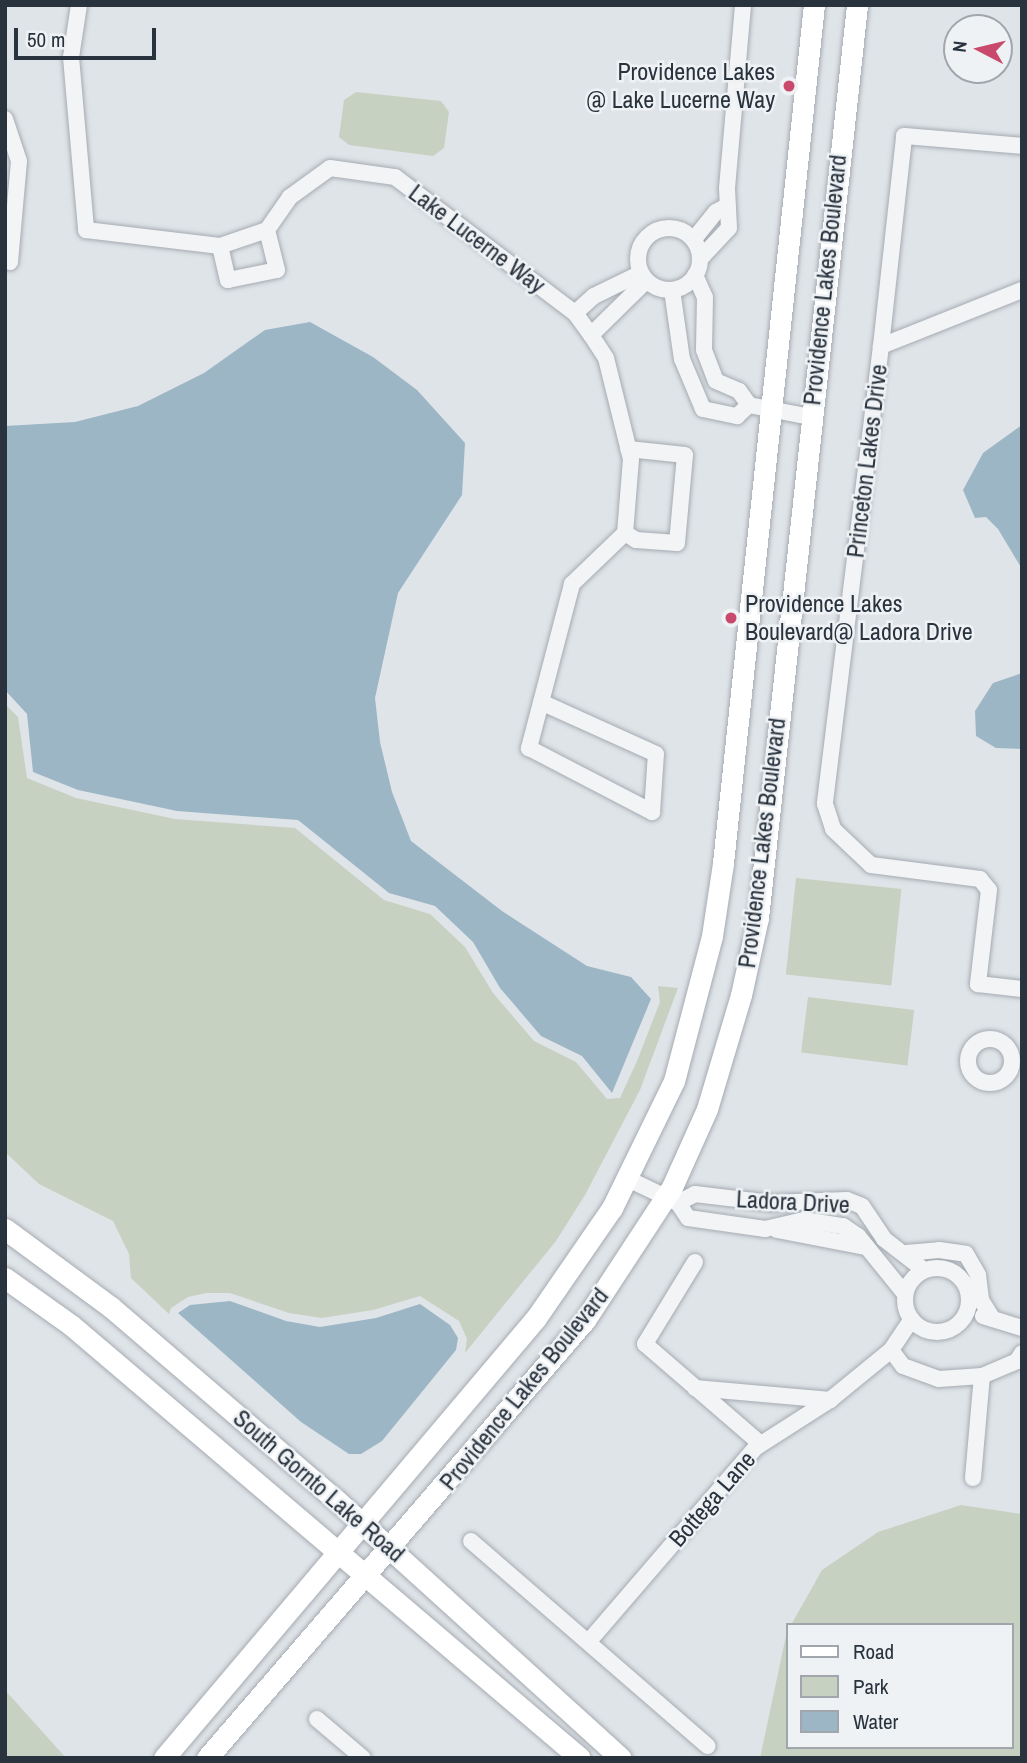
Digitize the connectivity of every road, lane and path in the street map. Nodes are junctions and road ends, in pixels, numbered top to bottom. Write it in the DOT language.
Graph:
graph roads {
  1 [pos="79,5"];
  2 [pos="743,5"];
  3 [pos="814,5"];
  4 [pos="858,5"];
  5 [pos="5,119"];
  6 [pos="1022,146"];
  7 [pos="727,206"];
  8 [pos="267,230"];
  9 [pos="694,239"];
  10 [pos="219,246"];
  11 [pos="5,261"];
  12 [pos="698,267"];
  13 [pos="643,277"];
  14 [pos="672,290"];
  15 [pos="1022,290"];
  16 [pos="575,313"];
  17 [pos="591,335"];
  18 [pos="881,346"];
  19 [pos="749,405"];
  20 [pos="773,410"];
  21 [pos="810,417"];
  22 [pos="628,449"];
  23 [pos="625,533"];
  24 [pos="541,702"];
  25 [pos="1022,989"];
  26 [pos="628,1179"];
  27 [pos="671,1201"];
  28 [pos="5,1229"];
  29 [pos="906,1252"];
  30 [pos="695,1262"];
  31 [pos="924,1270"];
  32 [pos="5,1278"];
  33 [pos="905,1294"];
  34 [pos="967,1312"];
  35 [pos="912,1319"];
  36 [pos="993,1319"];
  37 [pos="1022,1328"];
  38 [pos="891,1350"];
  39 [pos="1022,1353"];
  40 [pos="982,1376"];
  41 [pos="695,1388"];
  42 [pos="830,1400"];
  43 [pos="761,1444"];
  44 [pos="973,1478"];
  45 [pos="362,1522"];
  46 [pos="471,1541"];
  47 [pos="392,1549"];
  48 [pos="336,1554"];
  49 [pos="366,1578"];
  50 [pos="590,1640"];
  51 [pos="317,1718"];
  52 [pos="591,1729"];
  53 [pos="708,1746"];
  54 [pos="573,1756"];
  55 [pos="164,1758"];
  56 [pos="207,1758"];
  57 [pos="363,1758"];
  58 [pos="621,1758"];
  1 -- 10 [label="street"];
  2 -- 7 [label="street"];
  3 -- 20 [label="street, Providence Lakes Boulevard"];
  4 -- 21 [label="street, Providence Lakes Boulevard"];
  5 -- 11 [label="street"];
  6 -- 18 [label="street"];
  7 -- 9 [label="street"];
  7 -- 12 [label="street"];
  8 -- 10 [label="street"];
  8 -- 10 [label="street"];
  8 -- 16 [label="street, Lake Lucerne Way"];
  9 -- 12 [label="street"];
  9 -- 13 [label="street"];
  12 -- 14 [label="street"];
  12 -- 19 [label="street"];
  13 -- 14 [label="street"];
  13 -- 16 [label="street"];
  13 -- 17 [label="street"];
  14 -- 19 [label="street"];
  15 -- 18 [label="street, Princeton Lakes Drive"];
  16 -- 17 [label="street, Lake Lucerne Way"];
  17 -- 22 [label="street, Lake Lucerne Way"];
  18 -- 25 [label="street, Princeton Lakes Drive"];
  19 -- 20 [label="street"];
  20 -- 21 [label="street"];
  20 -- 26 [label="street, Providence Lakes Boulevard"];
  21 -- 27 [label="street, Providence Lakes Boulevard"];
  22 -- 23 [label="street, Lake Lucerne Way"];
  22 -- 23 [label="street"];
  23 -- 24 [label="street"];
  24 -- 24 [label="street"];
  26 -- 27 [label="street, Ladora Drive"];
  26 -- 45 [label="street, Providence Lakes Boulevard"];
  27 -- 29 [label="street, Ladora Drive"];
  27 -- 33 [label="street, Ladora Drive"];
  27 -- 47 [label="street, Providence Lakes Boulevard"];
  28 -- 45 [label="street, South Gornto Lake Road"];
  29 -- 31 [label="street, Ladora Drive"];
  29 -- 36 [label="street"];
  30 -- 41 [label="street"];
  31 -- 33 [label="street"];
  31 -- 34 [label="street"];
  32 -- 48 [label="street, South Gornto Lake Road"];
  33 -- 35 [label="street"];
  34 -- 35 [label="street"];
  34 -- 36 [label="street"];
  35 -- 38 [label="street, Bottega Lane"];
  36 -- 37 [label="street"];
  38 -- 40 [label="street"];
  38 -- 42 [label="street, Bottega Lane"];
  39 -- 40 [label="street"];
  40 -- 44 [label="street"];
  41 -- 42 [label="street"];
  41 -- 43 [label="street"];
  42 -- 43 [label="street, Bottega Lane"];
  43 -- 50 [label="street, Bottega Lane"];
  45 -- 47 [label="street, South Gornto Lake Road"];
  45 -- 48 [label="street, Providence Lakes Boulevard"];
  46 -- 50 [label="street"];
  47 -- 49 [label="street, Providence Lakes Boulevard"];
  47 -- 52 [label="street, South Gornto Lake Road"];
  48 -- 49 [label="street, South Gornto Lake Road"];
  48 -- 55 [label="street, Providence Lakes Boulevard"];
  49 -- 54 [label="street, South Gornto Lake Road"];
  49 -- 56 [label="street, Providence Lakes Boulevard"];
  50 -- 53 [label="street"];
  51 -- 57 [label="street"];
  52 -- 54 [label="street"];
  52 -- 58 [label="street, South Gornto Lake Road"];
}
